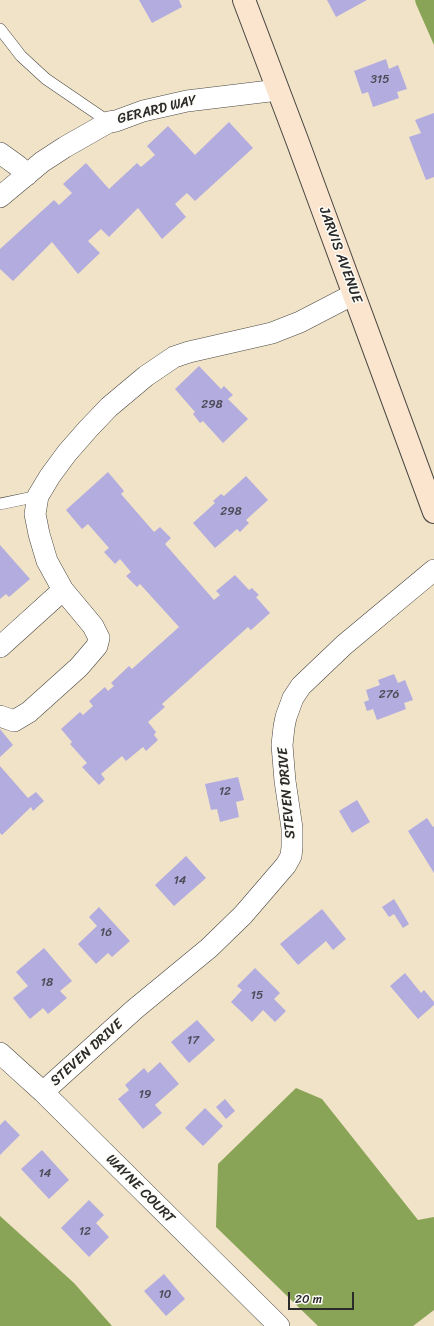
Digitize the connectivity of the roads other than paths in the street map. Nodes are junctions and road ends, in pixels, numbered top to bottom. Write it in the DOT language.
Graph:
graph roads {
  1 [pos="244,0"];
  2 [pos="0,29"];
  3 [pos="278,90"];
  4 [pos="109,122"];
  5 [pos="0,153"];
  6 [pos="27,175"];
  7 [pos="0,197"];
  8 [pos="354,294"];
  9 [pos="38,496"];
  10 [pos="0,504"];
  11 [pos="434,512"];
  12 [pos="434,570"];
  13 [pos="63,590"];
  14 [pos="0,647"];
  15 [pos="0,716"];
  16 [pos="0,1053"];
  17 [pos="43,1092"];
  18 [pos="279,1326"];
  1 -- 3 [label="street, JARVIS AVENUE"];
  2 -- 4 [label="lane"];
  3 -- 4 [label="street, GERARD WAY"];
  3 -- 8 [label="street, JARVIS AVENUE"];
  4 -- 6 [label="street, GERARD WAY"];
  5 -- 6 [label="street"];
  6 -- 7 [label="street, GERARD WAY"];
  8 -- 9 [label="street"];
  8 -- 11 [label="street, JARVIS AVENUE"];
  9 -- 10 [label="lane"];
  9 -- 13 [label="street"];
  12 -- 17 [label="street, STEVEN DRIVE"];
  13 -- 14 [label="street"];
  13 -- 15 [label="street"];
  16 -- 17 [label="street, WAYNE COURT"];
  17 -- 18 [label="street, WAYNE COURT"];
}
